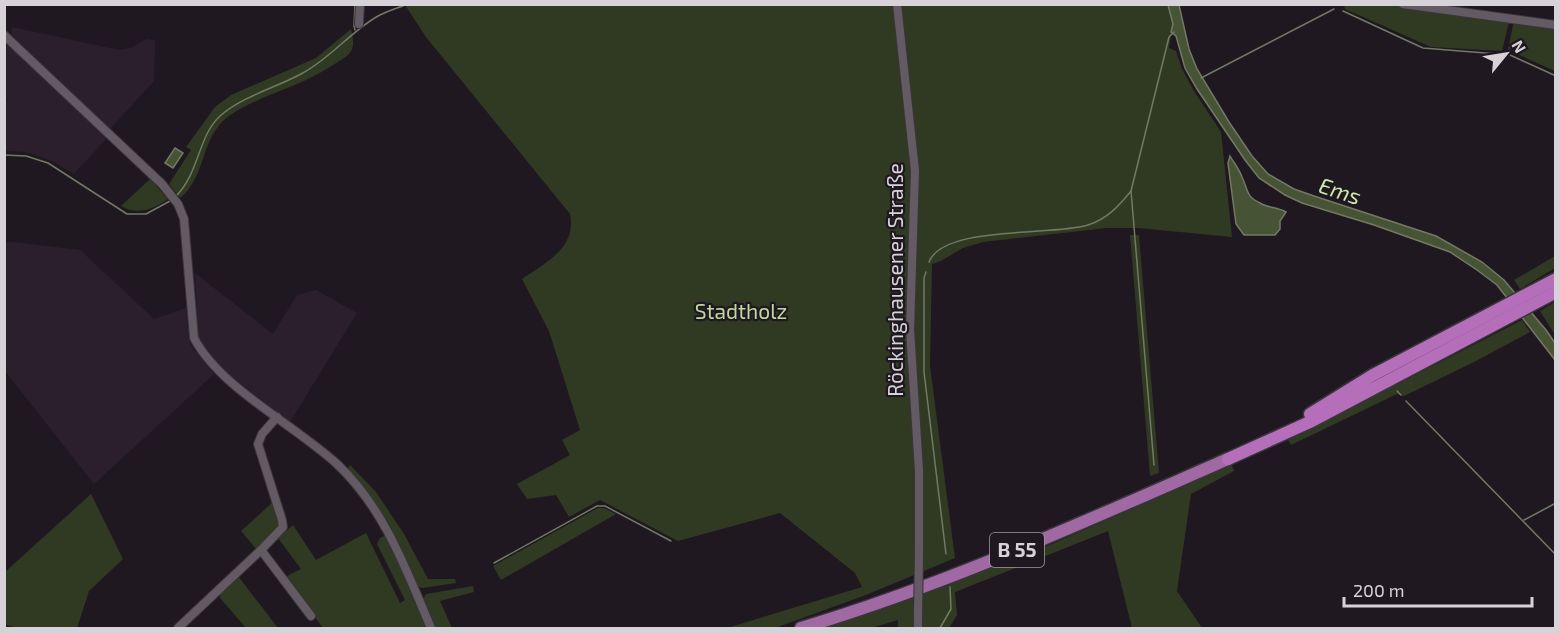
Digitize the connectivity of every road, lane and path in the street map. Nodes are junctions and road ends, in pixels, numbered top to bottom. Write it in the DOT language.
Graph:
graph roads {
  1 [pos="360,4"];
  2 [pos="897,4"];
  3 [pos="1403,4"];
  4 [pos="359,24"];
  5 [pos="1556,25"];
  6 [pos="4,35"];
  7 [pos="1556,279"];
  8 [pos="1548,292"];
  9 [pos="277,417"];
  10 [pos="1228,459"];
  11 [pos="261,550"];
  12 [pos="311,616"];
  13 [pos="178,628"];
  14 [pos="431,628"];
  15 [pos="801,628"];
  16 [pos="918,628"];
  1 -- 4 [label="street"];
  2 -- 16 [label="street, Röckinghausener Straße, bridge"];
  3 -- 5 [label="street"];
  6 -- 9 [label="street"];
  7 -- 8 [label="highway, B 55"];
  8 -- 10 [label="highway, B 55"];
  9 -- 11 [label="street"];
  9 -- 14 [label="street"];
  10 -- 15 [label="main road, B 55"];
  11 -- 12 [label="street"];
  11 -- 13 [label="street"];
}
